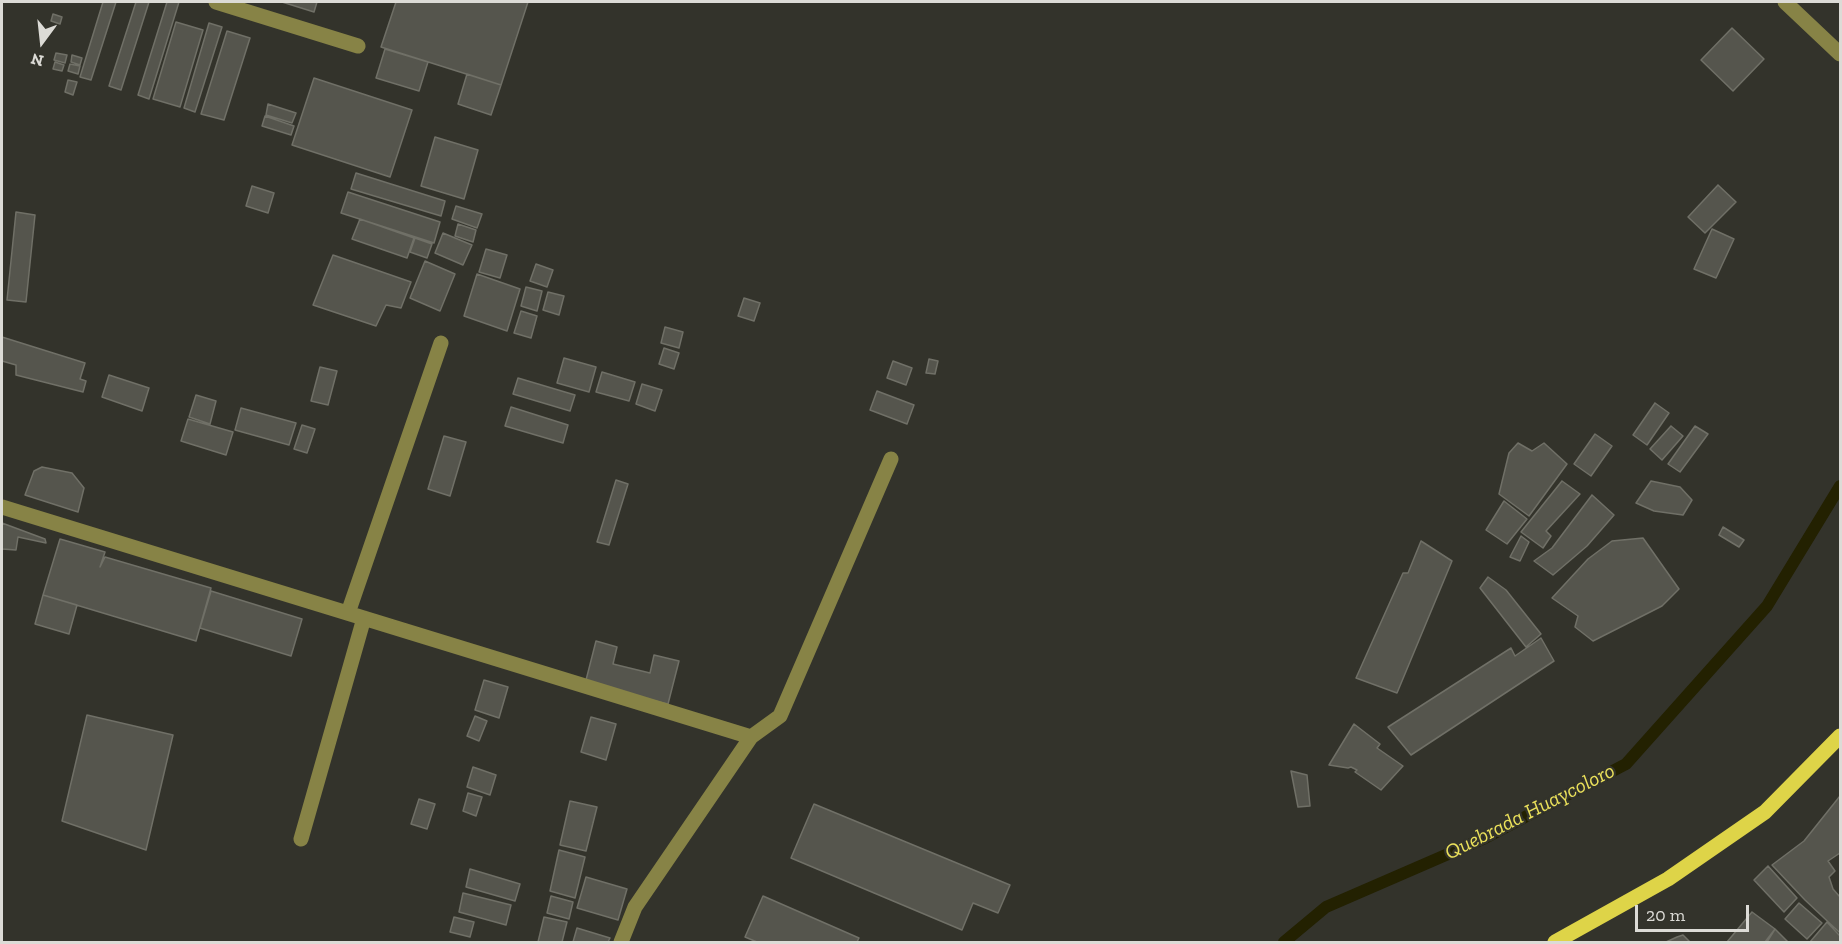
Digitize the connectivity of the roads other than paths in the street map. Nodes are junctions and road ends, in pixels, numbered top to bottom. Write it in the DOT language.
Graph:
graph roads {
  1 [pos="216,2"];
  2 [pos="1785,2"];
  3 [pos="358,46"];
  4 [pos="1840,54"];
  5 [pos="441,344"];
  6 [pos="891,459"];
  7 [pos="2,507"];
  8 [pos="348,613"];
  9 [pos="364,618"];
  10 [pos="1840,736"];
  11 [pos="751,737"];
  12 [pos="301,839"];
  13 [pos="621,942"];
  14 [pos="1555,942"];
  1 -- 3 [label="street"];
  2 -- 4 [label="street"];
  5 -- 8 [label="street"];
  6 -- 11 [label="street"];
  7 -- 8 [label="street"];
  8 -- 9 [label="street"];
  9 -- 11 [label="street"];
  9 -- 12 [label="street"];
  10 -- 14 [label="main road"];
  11 -- 13 [label="street"];
}
